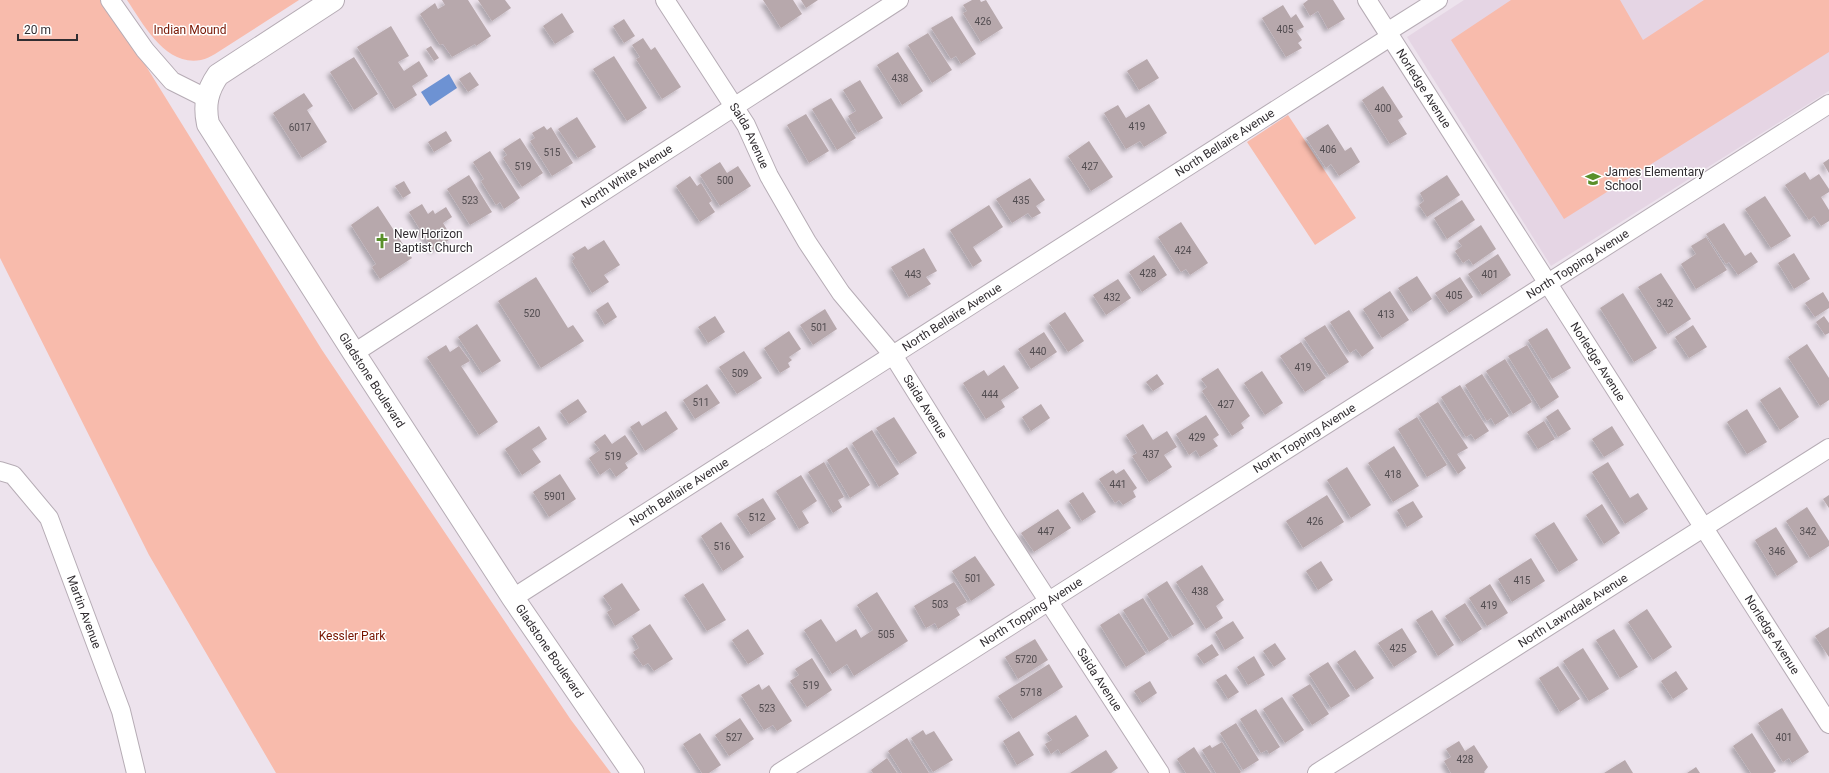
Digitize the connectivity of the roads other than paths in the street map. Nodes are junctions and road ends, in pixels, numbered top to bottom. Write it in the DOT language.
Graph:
graph roads {
  1 [pos="110,0"];
  2 [pos="333,0"];
  3 [pos="666,0"];
  4 [pos="899,0"];
  5 [pos="1367,0"];
  6 [pos="1438,0"];
  7 [pos="1389,34"];
  8 [pos="206,98"];
  9 [pos="1829,104"];
  10 [pos="735,107"];
  11 [pos="1547,283"];
  12 [pos="354,353"];
  13 [pos="893,355"];
  14 [pos="1829,448"];
  15 [pos="0,471"];
  16 [pos="1704,527"];
  17 [pos="513,598"];
  18 [pos="1050,601"];
  19 [pos="1829,724"];
  20 [pos="136,773"];
  21 [pos="633,773"];
  22 [pos="779,773"];
  23 [pos="1160,773"];
  24 [pos="1316,773"];
  1 -- 8 [label="street"];
  2 -- 8 [label="street"];
  3 -- 10 [label="street, Saida Avenue"];
  4 -- 10 [label="street, North White Avenue"];
  5 -- 7 [label="street, Norledge Avenue"];
  6 -- 7 [label="street, North Bellaire Avenue"];
  7 -- 11 [label="street, Norledge Avenue"];
  7 -- 13 [label="street, North Bellaire Avenue"];
  8 -- 12 [label="street, Gladstone Boulevard"];
  9 -- 11 [label="street, North Topping Avenue"];
  10 -- 12 [label="street, North White Avenue"];
  10 -- 13 [label="street, Saida Avenue"];
  11 -- 16 [label="street, Norledge Avenue"];
  11 -- 18 [label="street, North Topping Avenue"];
  12 -- 17 [label="street, Gladstone Boulevard"];
  13 -- 17 [label="street, North Bellaire Avenue"];
  13 -- 18 [label="street, Saida Avenue"];
  14 -- 16 [label="street, North Lawndale Avenue"];
  15 -- 20 [label="street, Martin Avenue"];
  16 -- 19 [label="street, Norledge Avenue"];
  16 -- 24 [label="street, North Lawndale Avenue"];
  17 -- 21 [label="street, Gladstone Boulevard"];
  18 -- 22 [label="street, North Topping Avenue"];
  18 -- 23 [label="street, Saida Avenue"];
}
